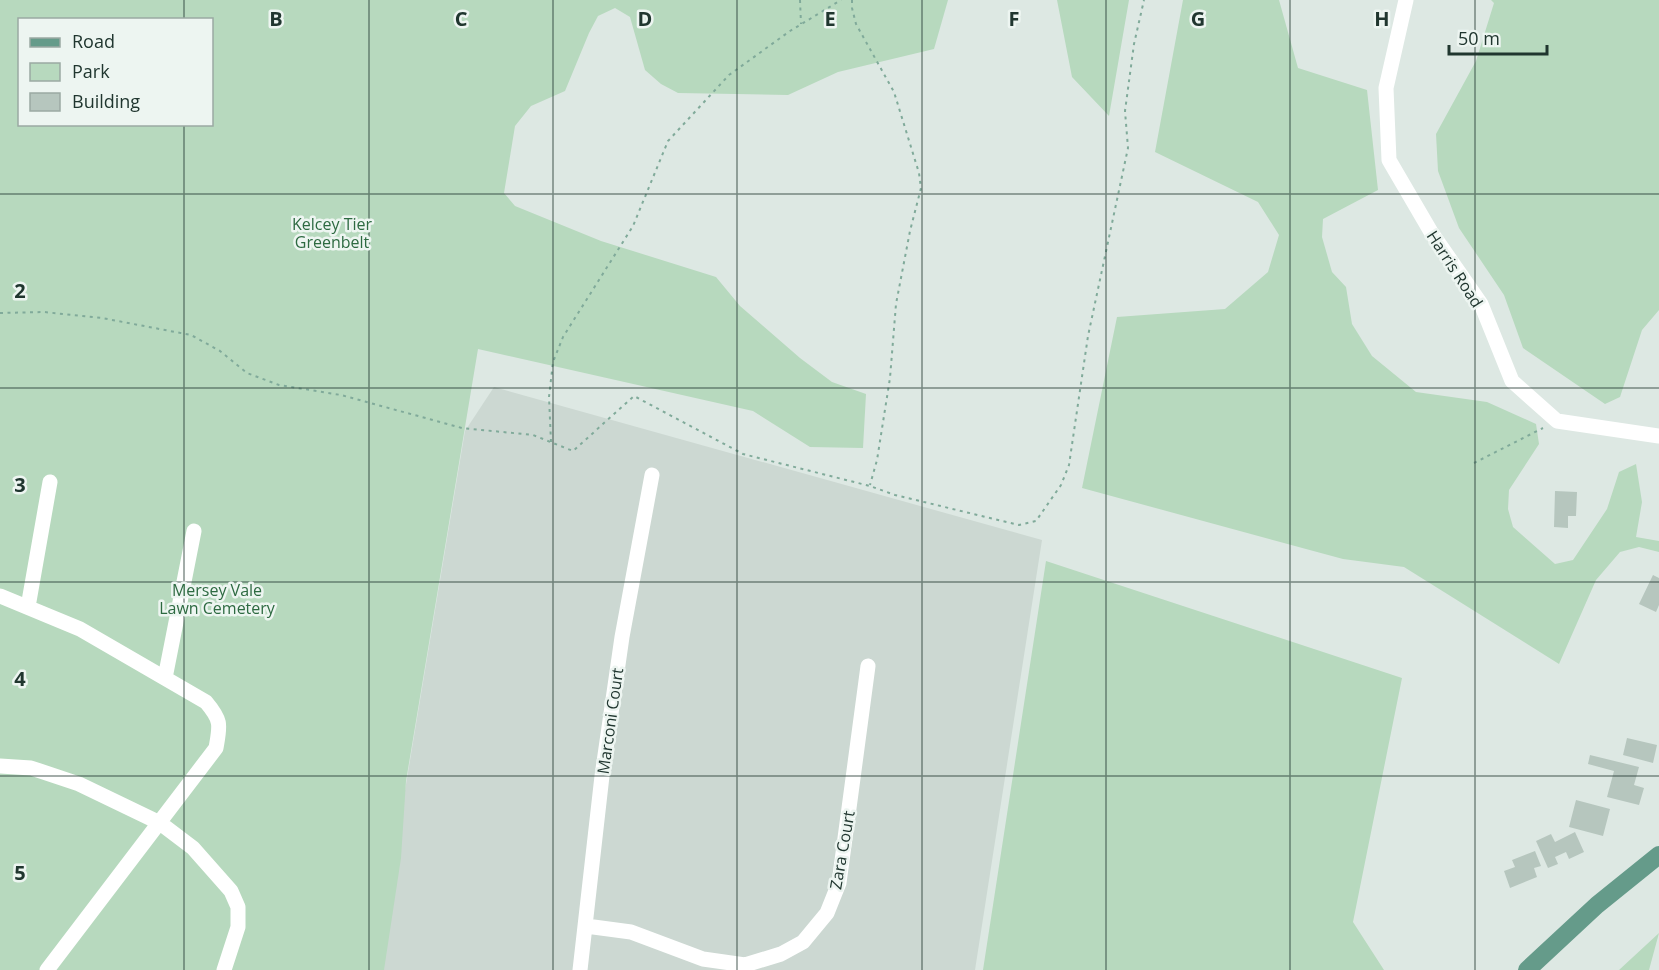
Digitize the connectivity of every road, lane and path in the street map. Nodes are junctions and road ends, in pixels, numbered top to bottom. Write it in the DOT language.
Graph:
graph roads {
  1 [pos="800,0"];
  2 [pos="841,0"];
  3 [pos="852,0"];
  4 [pos="1144,0"];
  5 [pos="1406,0"];
  6 [pos="801,24"];
  7 [pos="0,313"];
  8 [pos="1557,421"];
  9 [pos="1659,436"];
  10 [pos="550,442"];
  11 [pos="1474,464"];
  12 [pos="652,475"];
  13 [pos="50,482"];
  14 [pos="870,486"];
  15 [pos="194,531"];
  16 [pos="0,596"];
  17 [pos="28,607"];
  18 [pos="868,666"];
  19 [pos="165,678"];
  20 [pos="0,766"];
  21 [pos="160,823"];
  22 [pos="1659,840"];
  23 [pos="1659,855"];
  24 [pos="1597,905"];
  25 [pos="586,926"];
  26 [pos="47,970"];
  27 [pos="225,970"];
  28 [pos="580,970"];
  29 [pos="1527,970"];
  1 -- 6 [label="path"];
  2 -- 6 [label="path"];
  3 -- 14 [label="path"];
  4 -- 14 [label="path"];
  5 -- 8 [label="street, Harris Road"];
  6 -- 10 [label="path"];
  7 -- 10 [label="path"];
  8 -- 9 [label="street"];
  8 -- 11 [label="path"];
  10 -- 14 [label="path"];
  12 -- 25 [label="street, Marconi Court"];
  13 -- 17 [label="street"];
  15 -- 19 [label="street"];
  16 -- 17 [label="street"];
  17 -- 19 [label="street"];
  18 -- 25 [label="street, Zara Court"];
  19 -- 21 [label="street"];
  20 -- 21 [label="street"];
  21 -- 26 [label="street"];
  21 -- 27 [label="street"];
  22 -- 24 [label="main road"];
  23 -- 24 [label="main road"];
  24 -- 29 [label="main road"];
  25 -- 28 [label="street, Marconi Court"];
}
